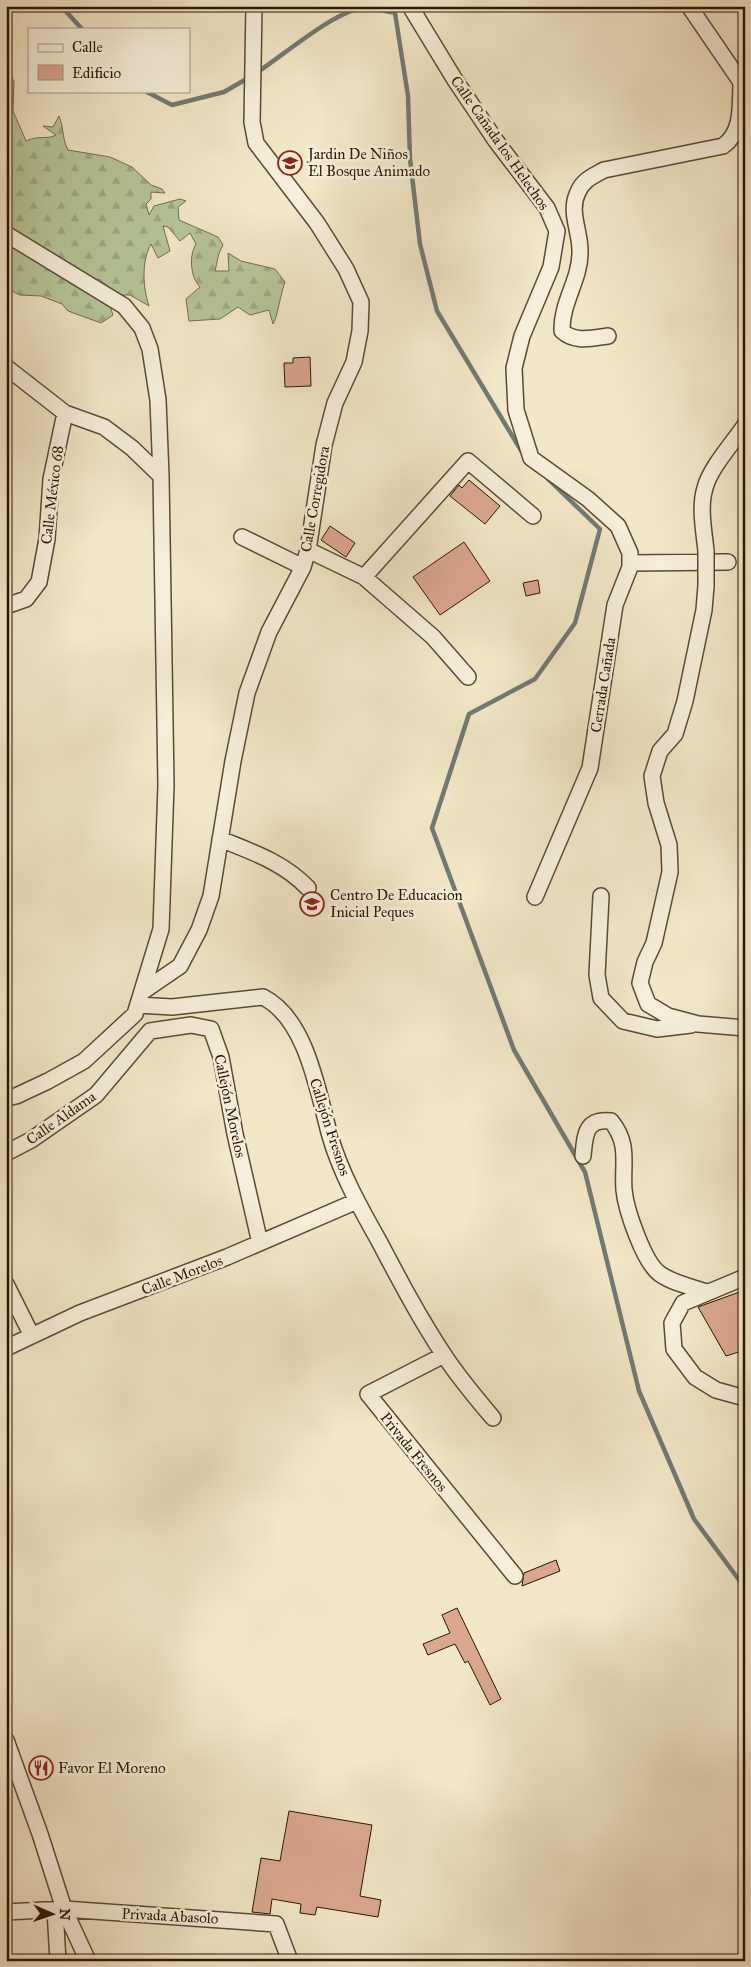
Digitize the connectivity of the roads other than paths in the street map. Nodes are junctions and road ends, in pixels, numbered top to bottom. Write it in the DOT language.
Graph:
graph roads {
  1 [pos="254,6"];
  2 [pos="410,6"];
  3 [pos="689,6"];
  4 [pos="743,86"];
  5 [pos="6,234"];
  6 [pos="608,336"];
  7 [pos="6,367"];
  8 [pos="65,413"];
  9 [pos="745,425"];
  10 [pos="161,476"];
  11 [pos="533,516"];
  12 [pos="242,537"];
  13 [pos="308,550"];
  14 [pos="728,562"];
  15 [pos="631,563"];
  16 [pos="303,567"];
  17 [pos="364,577"];
  18 [pos="6,606"];
  19 [pos="468,677"];
  20 [pos="220,839"];
  21 [pos="308,888"];
  22 [pos="601,896"];
  23 [pos="536,897"];
  24 [pos="138,1004"];
  25 [pos="698,1024"];
  26 [pos="745,1028"];
  27 [pos="150,1031"];
  28 [pos="6,1098"];
  29 [pos="6,1153"];
  30 [pos="583,1156"];
  31 [pos="357,1201"];
  32 [pos="260,1243"];
  33 [pos="745,1277"];
  34 [pos="6,1284"];
  35 [pos="706,1292"];
  36 [pos="31,1334"];
  37 [pos="6,1348"];
  38 [pos="444,1355"];
  39 [pos="745,1398"];
  40 [pos="493,1418"];
  41 [pos="515,1576"];
  42 [pos="6,1740"];
  43 [pos="59,1910"];
  44 [pos="6,1912"];
  45 [pos="58,1961"];
  46 [pos="88,1961"];
  47 [pos="290,1961"];
  1 -- 13 [label="street, Calle Corregidora"];
  2 -- 15 [label="street, Calle Cañada los Helechos"];
  3 -- 4 [label="street"];
  4 -- 6 [label="street"];
  5 -- 10 [label="street"];
  7 -- 8 [label="street"];
  8 -- 10 [label="street"];
  8 -- 18 [label="street, Calle México 68"];
  9 -- 25 [label="street, bridge"];
  10 -- 24 [label="street"];
  11 -- 17 [label="street"];
  12 -- 16 [label="street"];
  13 -- 16 [label="street, Calle Corregidora"];
  13 -- 17 [label="street"];
  14 -- 15 [label="street"];
  15 -- 23 [label="street, Cerrada Cañada"];
  16 -- 20 [label="street, Calle Corregidora"];
  17 -- 19 [label="street"];
  20 -- 21 [label="street"];
  20 -- 24 [label="street, Calle Corregidora"];
  22 -- 25 [label="street"];
  24 -- 27 [label="street"];
  24 -- 28 [label="street, Calle Corregidora"];
  24 -- 31 [label="street, Callejón Fresnos"];
  25 -- 26 [label="street"];
  27 -- 29 [label="street, Calle Aldama"];
  27 -- 32 [label="street, Callejón Morelos"];
  30 -- 35 [label="street"];
  31 -- 32 [label="street, Calle Morelos"];
  31 -- 38 [label="street, Callejón Fresnos"];
  32 -- 36 [label="street, Calle Morelos"];
  33 -- 35 [label="street"];
  34 -- 36 [label="street"];
  35 -- 39 [label="street"];
  36 -- 37 [label="street, Calle Morelos"];
  38 -- 40 [label="street, Callejón Fresnos"];
  38 -- 41 [label="street, Privada Fresnos"];
  42 -- 43 [label="street"];
  43 -- 44 [label="street, Privada Abasolo"];
  43 -- 45 [label="street"];
  43 -- 46 [label="street"];
  43 -- 47 [label="street, Privada Abasolo"];
}
